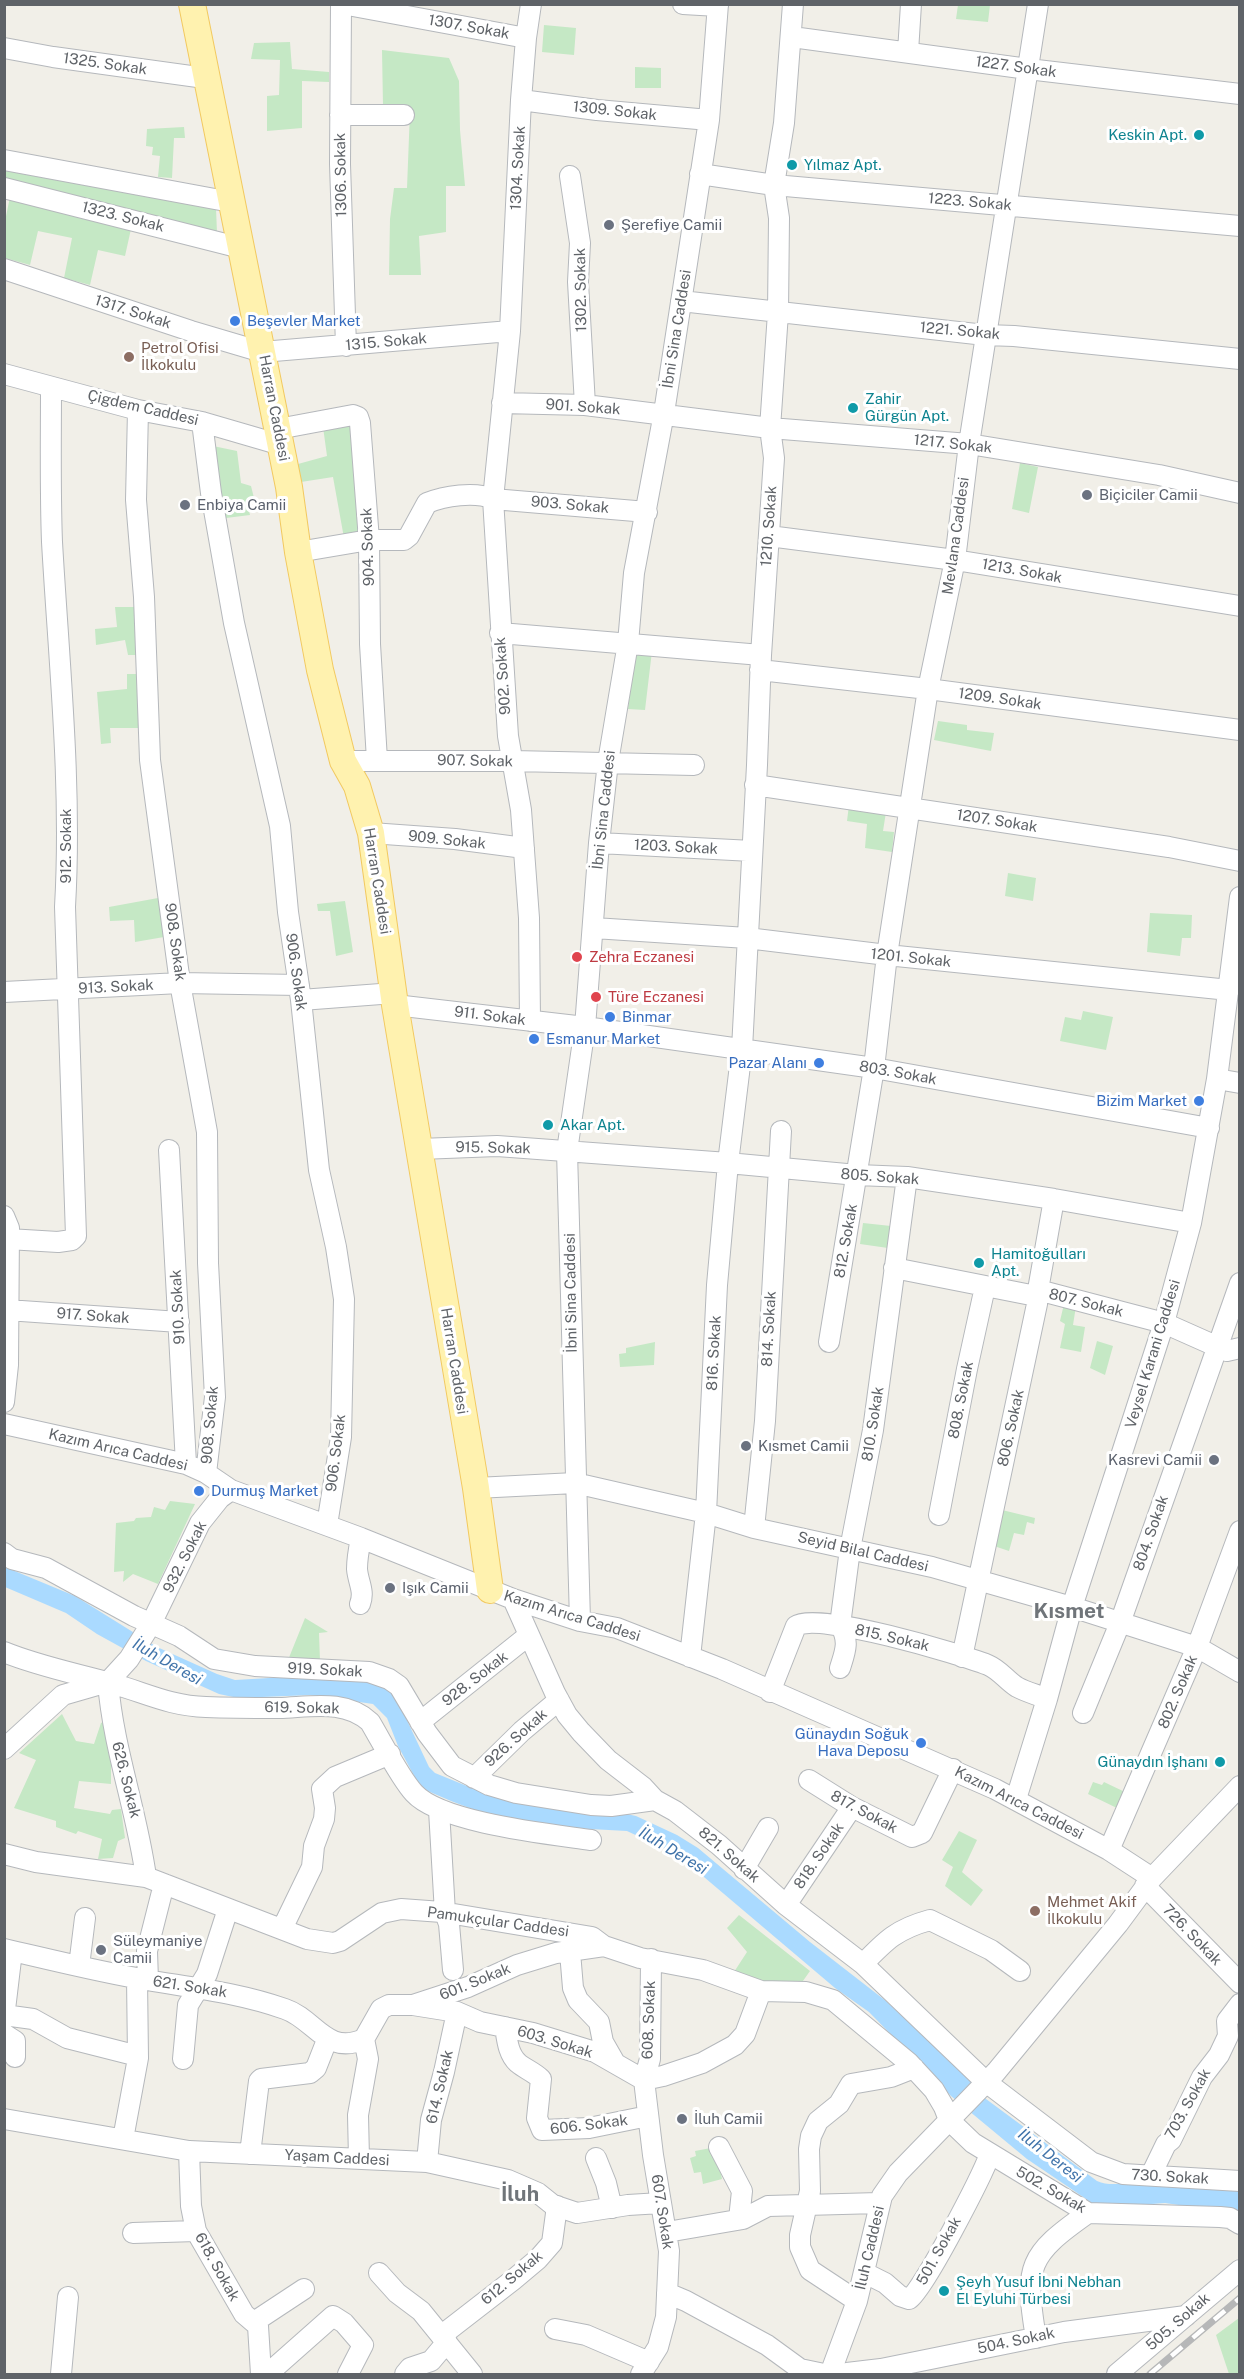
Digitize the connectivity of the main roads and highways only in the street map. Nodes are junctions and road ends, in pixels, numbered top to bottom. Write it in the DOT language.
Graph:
graph roads {
  1 [pos="192,4"];
  2 [pos="501,1594"];
  1 -- 2 [label="main road, Harran Caddesi"];
}
